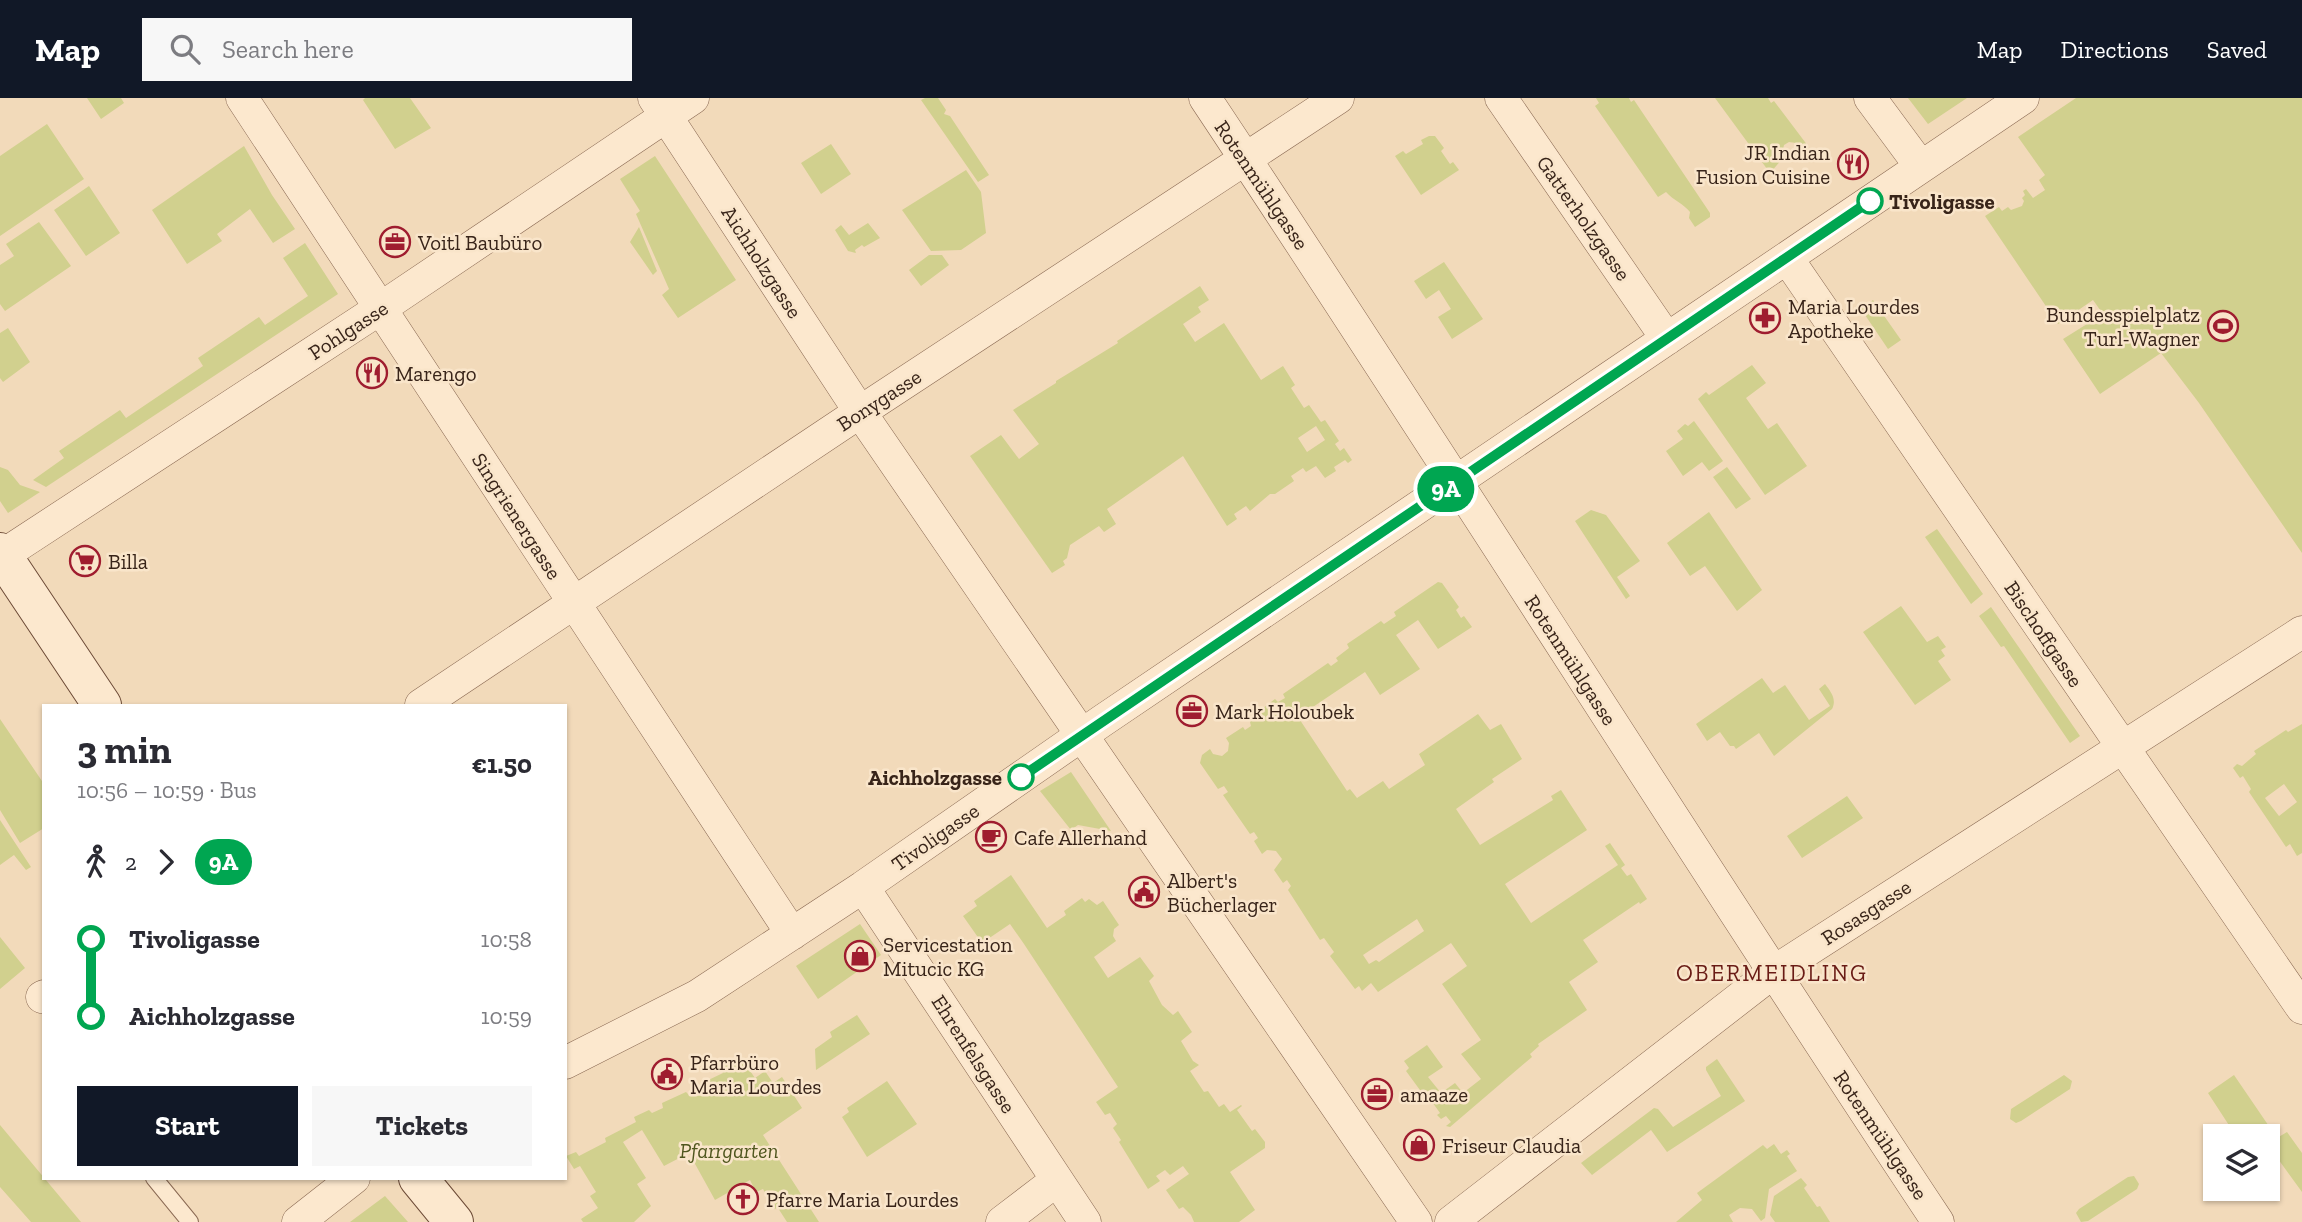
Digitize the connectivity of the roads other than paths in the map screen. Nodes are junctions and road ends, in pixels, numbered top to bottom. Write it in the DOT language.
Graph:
graph roads {
  1 [pos="242,98"];
  2 [pos="694,98"];
  3 [pos="1205,98"];
  4 [pos="1338,98"];
  5 [pos="1501,98"];
  6 [pos="1870,98"];
  7 [pos="2024,98"];
  8 [pos="660,107"];
  9 [pos="1245,159"];
  10 [pos="1921,167"];
  11 [pos="1787,258"];
  12 [pos="381,308"];
  13 [pos="1667,339"];
  14 [pos="860,412"];
  15 [pos="1457,482"];
  16 [pos="1,555"];
  17 [pos="575,604"];
  18 [pos="2302,632"];
  19 [pos="101,704"];
  20 [pos="423,704"];
  21 [pos="1082,735"];
  22 [pos="2122,747"];
  23 [pos="863,887"];
  24 [pos="792,934"];
  25 [pos="1772,972"];
  26 [pos="2302,1008"];
  27 [pos="567,1062"];
  28 [pos="156,1180"];
  29 [pos="351,1180"];
  30 [pos="420,1180"];
  31 [pos="1057,1180"];
  32 [pos="190,1222"];
  33 [pos="298,1222"];
  34 [pos="454,1222"];
  35 [pos="1002,1222"];
  36 [pos="1085,1222"];
  37 [pos="1416,1222"];
  38 [pos="1451,1222"];
  39 [pos="1938,1222"];
  1 -- 12 [label="street, Singrienergasse"];
  2 -- 8 [label="street, Pohlgasse"];
  3 -- 9 [label="street, Rotenmühlgasse"];
  4 -- 9 [label="street, Bonygasse"];
  5 -- 13 [label="street, Gatterholzgasse"];
  6 -- 10 [label="street"];
  7 -- 10 [label="street, Tivoligasse"];
  8 -- 12 [label="street, Pohlgasse"];
  8 -- 14 [label="street, Aichholzgasse"];
  9 -- 14 [label="street, Bonygasse"];
  9 -- 15 [label="street, Rotenmühlgasse"];
  10 -- 11 [label="street, Tivoligasse"];
  11 -- 13 [label="street, Tivoligasse"];
  11 -- 22 [label="street, Bischoffgasse"];
  12 -- 16 [label="street, Pohlgasse"];
  12 -- 17 [label="street, Singrienergasse"];
  13 -- 15 [label="street, Tivoligasse"];
  14 -- 17 [label="street, Bonygasse"];
  14 -- 21 [label="street, Aichholzgasse"];
  15 -- 21 [label="street, Tivoligasse"];
  15 -- 25 [label="street, Rotenmühlgasse"];
  16 -- 19 [label="main road"];
  17 -- 20 [label="street, Bonygasse"];
  17 -- 24 [label="street, Singrienergasse"];
  18 -- 22 [label="street, Rosasgasse"];
  21 -- 23 [label="street, Tivoligasse"];
  21 -- 37 [label="street, Aichholzgasse"];
  22 -- 25 [label="street, Rosasgasse"];
  22 -- 26 [label="street, Bischoffgasse"];
  23 -- 24 [label="street, Tivoligasse"];
  23 -- 31 [label="street, Ehrenfelsgasse"];
  24 -- 27 [label="street, Tivoligasse"];
  25 -- 38 [label="street, Rosasgasse"];
  25 -- 39 [label="street, Rotenmühlgasse"];
  28 -- 32 [label="lane"];
  29 -- 33 [label="street"];
  30 -- 34 [label="main road"];
  31 -- 35 [label="street"];
  31 -- 36 [label="street, Ehrenfelsgasse"];
}
